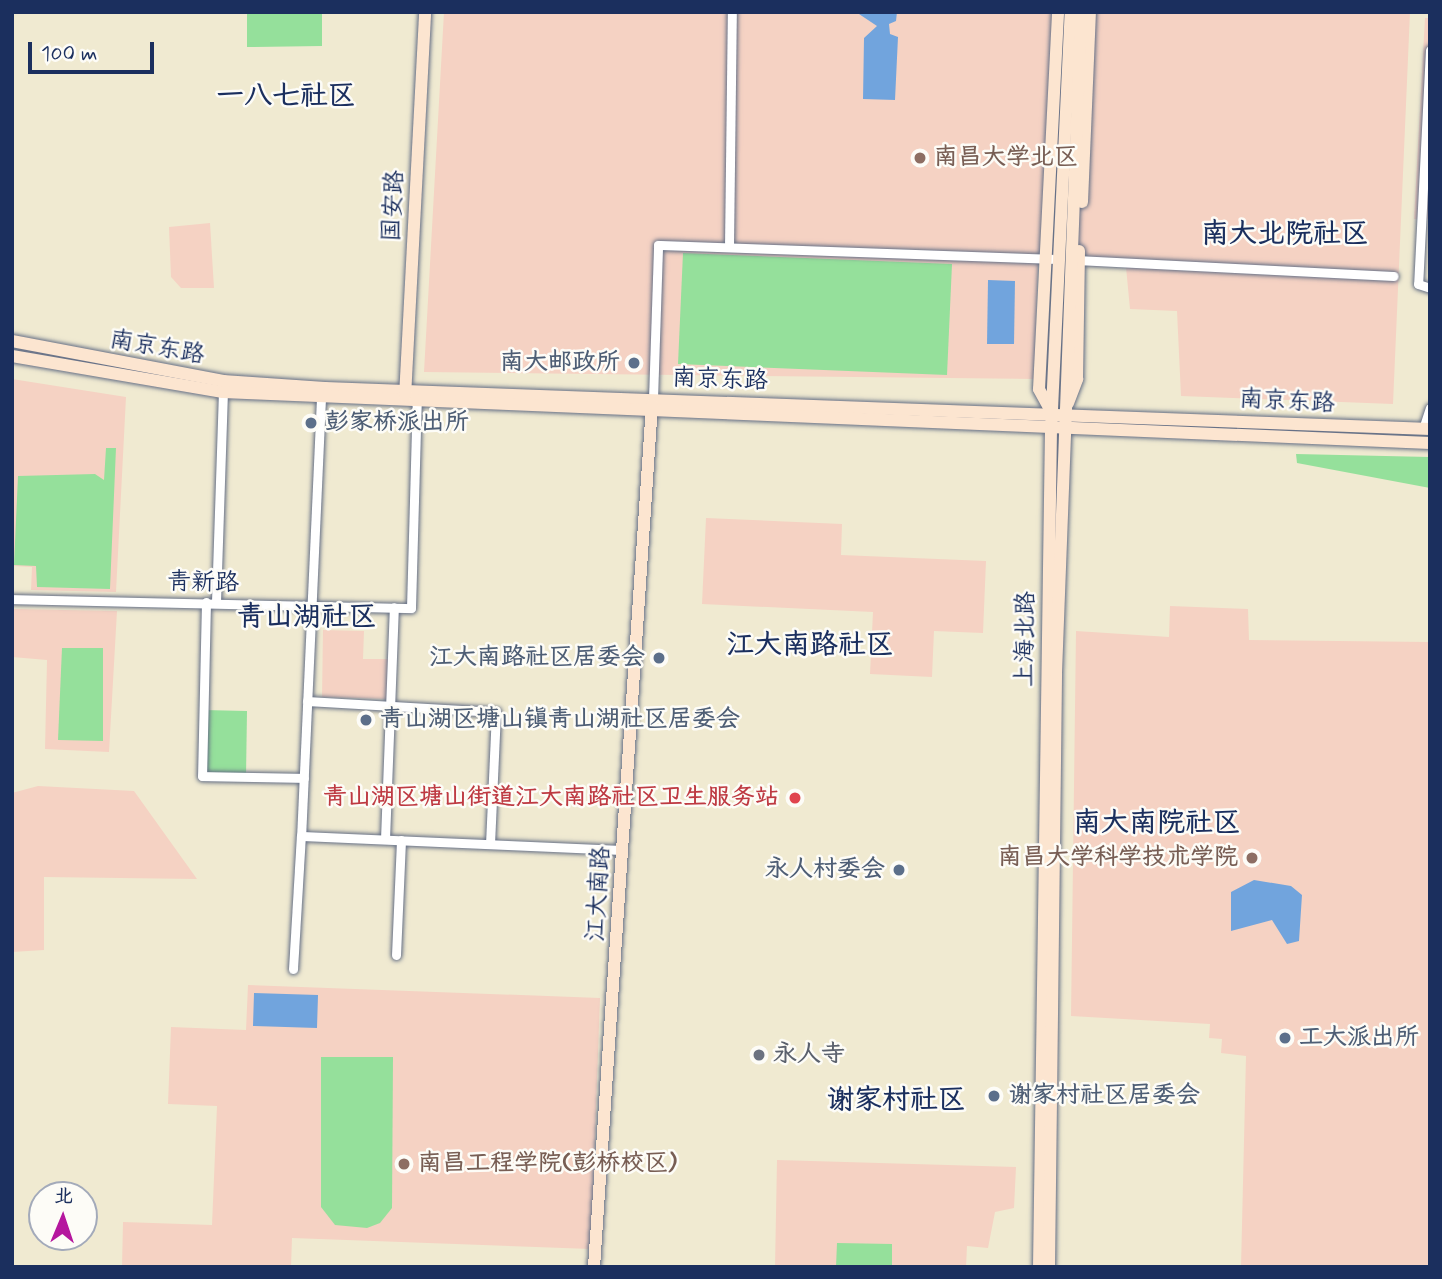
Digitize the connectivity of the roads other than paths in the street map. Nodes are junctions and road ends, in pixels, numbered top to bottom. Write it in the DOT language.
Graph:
graph roads {
  1 [pos="425,12"];
  2 [pos="732,12"];
  3 [pos="1058,12"];
  4 [pos="1072,12"];
  5 [pos="1081,12"];
  6 [pos="1090,12"];
  7 [pos="1430,50"];
  8 [pos="729,246"];
  9 [pos="1064,259"];
  10 [pos="1394,276"];
  11 [pos="1430,288"];
  12 [pos="12,341"];
  13 [pos="12,356"];
  14 [pos="223,392"];
  15 [pos="411,396"];
  16 [pos="321,398"];
  17 [pos="652,405"];
  18 [pos="1430,408"];
  19 [pos="1058,413"];
  20 [pos="1426,429"];
  21 [pos="1057,430"];
  22 [pos="1430,443"];
  23 [pos="12,599"];
  24 [pos="211,602"];
  25 [pos="312,605"];
  26 [pos="394,607"];
  27 [pos="307,701"];
  28 [pos="390,705"];
  29 [pos="304,779"];
  30 [pos="301,836"];
  31 [pos="385,839"];
  32 [pos="401,840"];
  33 [pos="490,844"];
  34 [pos="623,850"];
  35 [pos="396,955"];
  36 [pos="293,969"];
  37 [pos="594,1267"];
  38 [pos="1039,1267"];
  39 [pos="1049,1267"];
  1 -- 15 [label="main road, 国安路"];
  2 -- 8 [label="street"];
  3 -- 9 [label="main road"];
  4 -- 9 [label="main road, 上海北路"];
  5 -- 9 [label="main road, 上海北路"];
  6 -- 9 [label="main road"];
  7 -- 11 [label="street"];
  8 -- 9 [label="street"];
  8 -- 17 [label="street"];
  9 -- 10 [label="street"];
  9 -- 19 [label="main road, 上海北路"];
  9 -- 19 [label="main road"];
  12 -- 15 [label="main road, 南京东路"];
  13 -- 14 [label="main road, 南京东路"];
  14 -- 16 [label="main road, 南京东路"];
  14 -- 24 [label="street"];
  15 -- 16 [label="main road, 南京东路"];
  15 -- 17 [label="main road, 南京东路"];
  15 -- 26 [label="street"];
  16 -- 25 [label="street"];
  17 -- 19 [label="main road, 南京东路"];
  17 -- 21 [label="main road, 南京东路"];
  17 -- 34 [label="main road, 江大南路"];
  18 -- 20 [label="street"];
  19 -- 20 [label="main road, 南京东路"];
  19 -- 21 [label="main road, 上海北路"];
  21 -- 22 [label="main road, 南京东路"];
  21 -- 38 [label="main road, 上海北路"];
  21 -- 39 [label="main road, 上海北路"];
  23 -- 24 [label="street, 青新路"];
  24 -- 25 [label="street, 青新路"];
  24 -- 29 [label="street"];
  25 -- 26 [label="street, 青新路"];
  25 -- 27 [label="street"];
  26 -- 28 [label="street"];
  27 -- 28 [label="street"];
  27 -- 29 [label="street"];
  28 -- 31 [label="street"];
  28 -- 33 [label="street"];
  29 -- 30 [label="street"];
  30 -- 31 [label="street"];
  30 -- 36 [label="street"];
  31 -- 32 [label="street"];
  32 -- 33 [label="street"];
  32 -- 35 [label="street"];
  33 -- 34 [label="street"];
  34 -- 37 [label="main road, 江大南路"];
}
